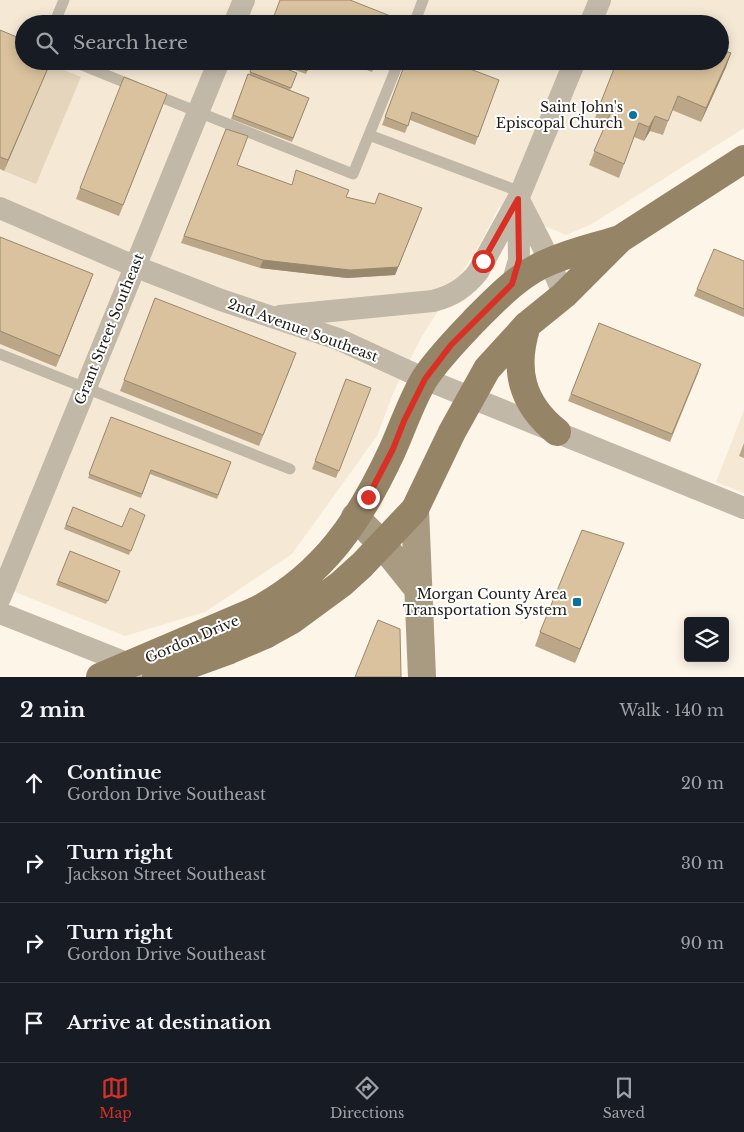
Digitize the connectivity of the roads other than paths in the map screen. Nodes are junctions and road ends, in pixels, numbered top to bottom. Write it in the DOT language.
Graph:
graph roads {
  1 [pos="64,0"];
  2 [pos="244,0"];
  3 [pos="423,0"];
  4 [pos="600,0"];
  5 [pos="58,15"];
  6 [pos="238,15"];
  7 [pos="417,15"];
  8 [pos="594,15"];
  9 [pos="94,70"];
  10 [pos="215,70"];
  11 [pos="395,70"];
  12 [pos="571,70"];
  13 [pos="198,112"];
  14 [pos="369,135"];
  15 [pos="744,159"];
  16 [pos="520,196"];
  17 [pos="0,208"];
  18 [pos="620,239"];
  19 [pos="550,261"];
  20 [pos="134,266"];
  21 [pos="512,284"];
  22 [pos="564,295"];
  23 [pos="273,316"];
  24 [pos="527,325"];
  25 [pos="0,354"];
  26 [pos="425,379"];
  27 [pos="85,389"];
  28 [pos="470,397"];
  29 [pos="557,432"];
  30 [pos="290,469"];
  31 [pos="744,508"];
  32 [pos="415,509"];
  33 [pos="355,517"];
  34 [pos="382,544"];
  35 [pos="418,589"];
  36 [pos="0,598"];
  37 [pos="0,613"];
  38 [pos="260,623"];
  39 [pos="100,677"];
  40 [pos="156,677"];
  41 [pos="162,677"];
  42 [pos="422,677"];
  1 -- 5 [label="lane"];
  2 -- 6 [label="street"];
  3 -- 7 [label="lane"];
  4 -- 8 [label="street"];
  9 -- 13 [label="lane"];
  10 -- 13 [label="street, Grant Street Southeast"];
  11 -- 14 [label="lane"];
  12 -- 16 [label="street"];
  13 -- 14 [label="lane"];
  13 -- 20 [label="street, Grant Street Southeast"];
  14 -- 16 [label="lane"];
  15 -- 18 [label="main road"];
  16 -- 19 [label="street"];
  16 -- 21 [label="street"];
  16 -- 23 [label="street"];
  17 -- 20 [label="street, 2nd Avenue Southeast"];
  18 -- 19 [label="main road"];
  18 -- 22 [label="main road"];
  19 -- 21 [label="main road"];
  19 -- 22 [label="street"];
  20 -- 23 [label="street, 2nd Avenue Southeast"];
  20 -- 27 [label="street, Grant Street Southeast"];
  21 -- 26 [label="main road"];
  22 -- 24 [label="main road"];
  23 -- 26 [label="street, 2nd Avenue Southeast"];
  24 -- 28 [label="main road"];
  24 -- 29 [label="main road"];
  25 -- 27 [label="lane"];
  26 -- 28 [label="street, 2nd Avenue Southeast"];
  26 -- 33 [label="main road"];
  27 -- 30 [label="lane"];
  27 -- 36 [label="street, Grant Street Southeast"];
  28 -- 29 [label="street, 2nd Avenue Southeast"];
  28 -- 32 [label="main road"];
  29 -- 31 [label="street, 2nd Avenue Southeast"];
  32 -- 34 [label="main road"];
  32 -- 35 [label="street"];
  33 -- 34 [label="street"];
  33 -- 38 [label="main road"];
  34 -- 35 [label="street"];
  34 -- 38 [label="main road"];
  35 -- 42 [label="street"];
  37 -- 41 [label="street"];
  38 -- 39 [label="main road, Gordon Drive, bridge"];
  38 -- 40 [label="main road, Gordon Drive, bridge"];
}
